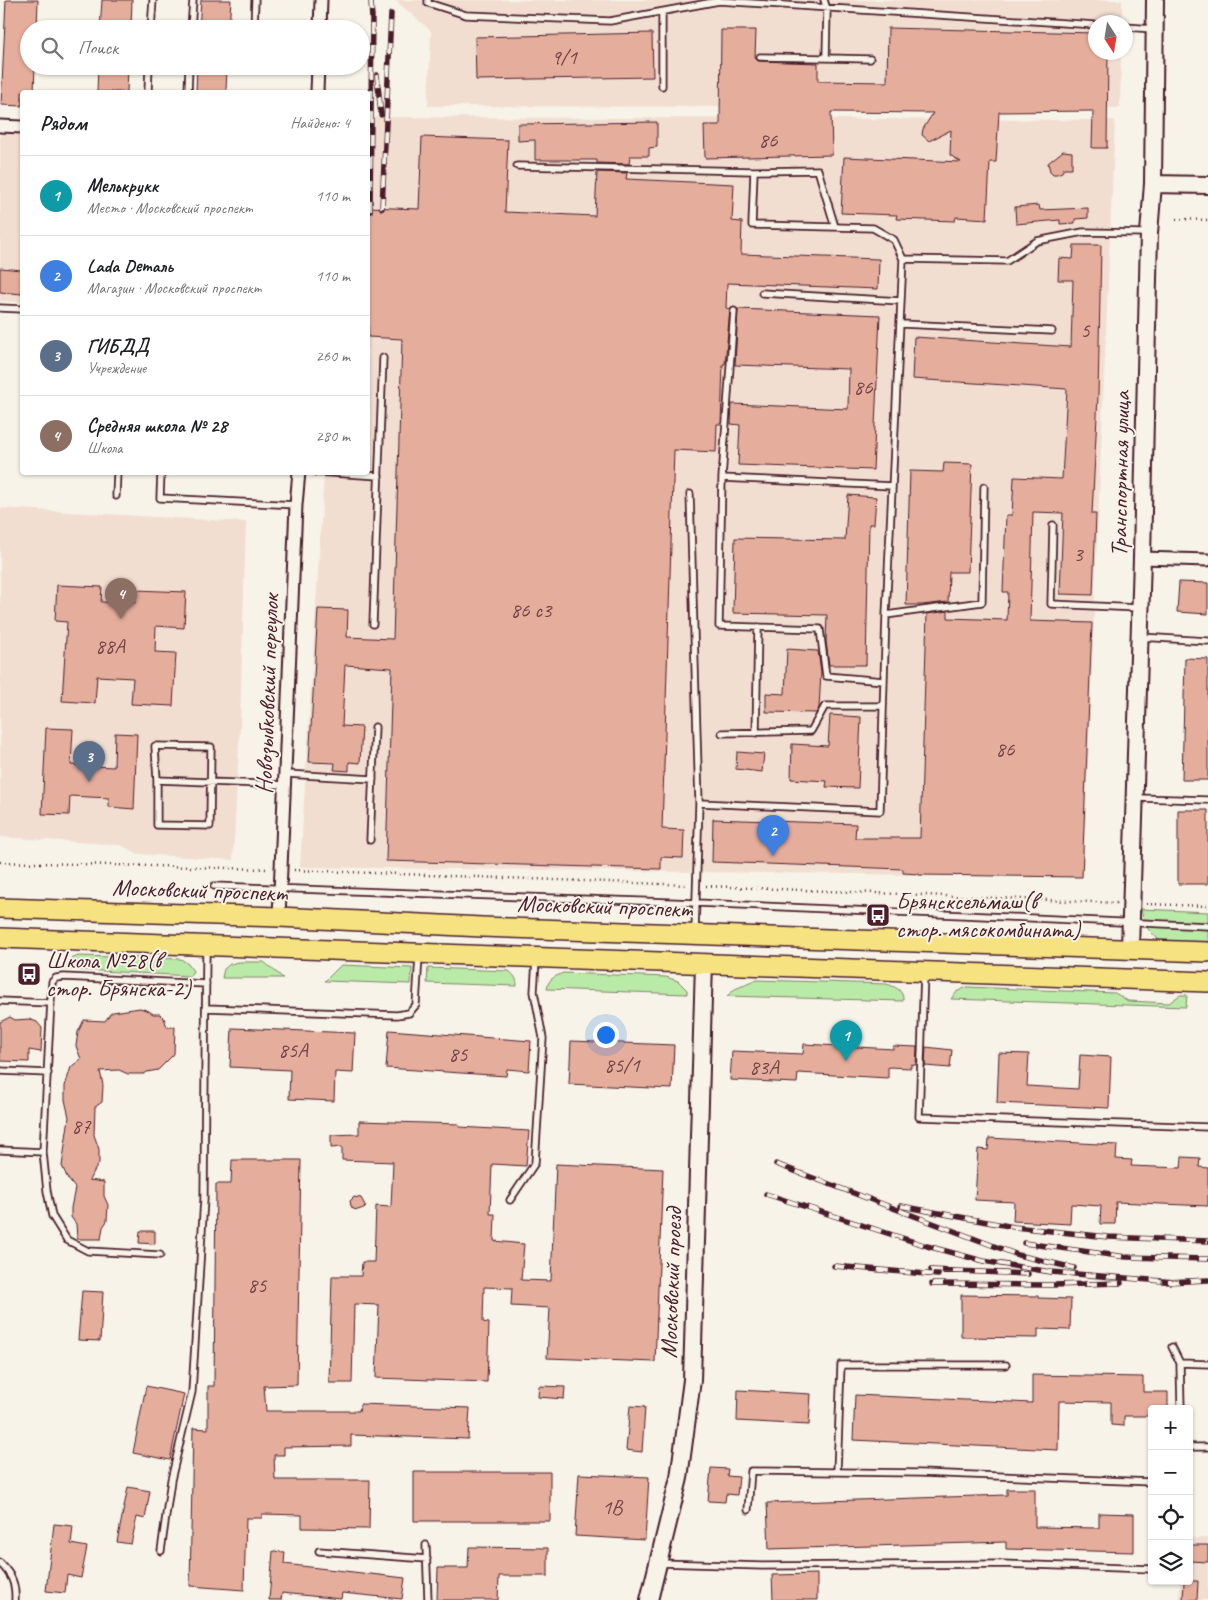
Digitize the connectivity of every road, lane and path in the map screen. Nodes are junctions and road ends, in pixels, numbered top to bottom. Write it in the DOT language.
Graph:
graph roads {
  1 [pos="153,0"];
  2 [pos="193,0"];
  3 [pos="255,0"];
  4 [pos="321,0"];
  5 [pos="428,0"];
  6 [pos="824,0"];
  7 [pos="1155,0"];
  8 [pos="827,9"];
  9 [pos="662,12"];
  10 [pos="152,20"];
  11 [pos="192,20"];
  12 [pos="254,20"];
  13 [pos="320,20"];
  14 [pos="1088,25"];
  15 [pos="1133,28"];
  16 [pos="1154,29"];
  17 [pos="760,57"];
  18 [pos="826,58"];
  19 [pos="870,59"];
  20 [pos="149,75"];
  21 [pos="189,75"];
  22 [pos="318,75"];
  23 [pos="662,86"];
  24 [pos="148,90"];
  25 [pos="188,90"];
  26 [pos="317,90"];
  27 [pos="0,126"];
  28 [pos="20,127"];
  29 [pos="517,166"];
  30 [pos="754,171"];
  31 [pos="1153,184"];
  32 [pos="1208,185"];
  33 [pos="1176,219"];
  34 [pos="1208,220"];
  35 [pos="834,227"];
  36 [pos="1149,233"];
  37 [pos="903,259"];
  38 [pos="762,293"];
  39 [pos="901,301"];
  40 [pos="0,308"];
  41 [pos="20,309"];
  42 [pos="734,311"];
  43 [pos="901,324"];
  44 [pos="1052,332"];
  45 [pos="383,358"];
  46 [pos="117,475"];
  47 [pos="160,475"];
  48 [pos="299,475"];
  49 [pos="363,475"];
  50 [pos="379,476"];
  51 [pos="722,478"];
  52 [pos="892,486"];
  53 [pos="984,487"];
  54 [pos="690,494"];
  55 [pos="116,496"];
  56 [pos="296,505"];
  57 [pos="1053,526"];
  58 [pos="1142,558"];
  59 [pos="1208,560"];
  60 [pos="1140,608"];
  61 [pos="886,615"];
  62 [pos="373,624"];
  63 [pos="758,628"];
  64 [pos="1140,637"];
  65 [pos="1208,641"];
  66 [pos="884,681"];
  67 [pos="883,706"];
  68 [pos="375,727"];
  69 [pos="722,733"];
  70 [pos="756,733"];
  71 [pos="373,779"];
  72 [pos="157,780"];
  73 [pos="285,780"];
  74 [pos="210,782"];
  75 [pos="1135,798"];
  76 [pos="1208,800"];
  77 [pos="699,804"];
  78 [pos="370,840"];
  79 [pos="0,862"];
  80 [pos="282,870"];
  81 [pos="214,886"];
  82 [pos="697,886"];
  83 [pos="280,888"];
  84 [pos="696,903"];
  85 [pos="1132,904"];
  86 [pos="1208,906"];
  87 [pos="0,908"];
  88 [pos="279,917"];
  89 [pos="1131,923"];
  90 [pos="1208,926"];
  91 [pos="695,933"];
  92 [pos="0,938"];
  93 [pos="206,946"];
  94 [pos="279,949"];
  95 [pos="1130,949"];
  96 [pos="1208,952"];
  97 [pos="419,954"];
  98 [pos="536,958"];
  99 [pos="704,963"];
  100 [pos="924,971"];
  101 [pos="1129,979"];
  102 [pos="1208,982"];
  103 [pos="206,984"];
  104 [pos="0,1001"];
  105 [pos="50,1003"];
  106 [pos="206,1008"];
  107 [pos="0,1071"];
  108 [pos="48,1073"];
  109 [pos="1208,1127"];
  110 [pos="0,1150"];
  111 [pos="43,1152"];
  112 [pos="510,1200"];
  113 [pos="160,1255"];
  114 [pos="1172,1347"];
  115 [pos="1180,1363"];
  116 [pos="1208,1364"];
  117 [pos="1006,1365"];
  118 [pos="1181,1405"];
  119 [pos="1193,1447"];
  120 [pos="1208,1447"];
  121 [pos="837,1472"];
  122 [pos="1148,1482"];
  123 [pos="748,1510"];
  124 [pos="426,1546"];
  125 [pos="161,1551"];
  126 [pos="319,1551"];
  127 [pos="427,1559"];
  128 [pos="0,1563"];
  129 [pos="659,1563"];
  130 [pos="1148,1569"];
  131 [pos="15,1600"];
  132 [pos="428,1600"];
  133 [pos="649,1600"];
  1 -- 10 [label="lane"];
  2 -- 11 [label="lane"];
  3 -- 12 [label="lane"];
  4 -- 13 [label="street"];
  5 -- 9 [label="lane"];
  6 -- 8 [label="lane"];
  7 -- 16 [label="street, Транспортная улица"];
  8 -- 9 [label="lane"];
  8 -- 14 [label="lane"];
  8 -- 18 [label="lane"];
  9 -- 23 [label="lane"];
  15 -- 16 [label="lane"];
  16 -- 31 [label="street, Транспортная улица"];
  17 -- 18 [label="lane"];
  18 -- 19 [label="lane"];
  20 -- 24 [label="lane"];
  21 -- 25 [label="lane"];
  22 -- 26 [label="street"];
  27 -- 28 [label="street"];
  29 -- 30 [label="lane"];
  30 -- 35 [label="lane"];
  30 -- 35 [label="lane"];
  31 -- 32 [label="street"];
  31 -- 36 [label="street, Транспортная улица"];
  33 -- 34 [label="path"];
  35 -- 37 [label="lane"];
  36 -- 37 [label="lane"];
  36 -- 58 [label="street, Транспортная улица"];
  37 -- 39 [label="lane"];
  38 -- 39 [label="lane"];
  39 -- 43 [label="lane"];
  40 -- 41 [label="lane"];
  42 -- 51 [label="lane"];
  43 -- 44 [label="lane"];
  43 -- 52 [label="lane"];
  45 -- 50 [label="lane"];
  46 -- 55 [label="lane"];
  47 -- 56 [label="lane"];
  48 -- 56 [label="street, Новозыбковский переулок"];
  49 -- 50 [label="lane"];
  50 -- 62 [label="lane"];
  51 -- 52 [label="lane"];
  51 -- 63 [label="lane"];
  52 -- 61 [label="lane"];
  53 -- 61 [label="lane"];
  54 -- 77 [label="lane"];
  56 -- 73 [label="street, Новозыбковский переулок"];
  57 -- 60 [label="lane"];
  58 -- 59 [label="street"];
  58 -- 60 [label="street, Транспортная улица"];
  60 -- 64 [label="street, Транспортная улица"];
  61 -- 66 [label="lane"];
  63 -- 66 [label="lane"];
  63 -- 70 [label="lane"];
  64 -- 65 [label="lane"];
  64 -- 75 [label="street, Транспортная улица"];
  66 -- 67 [label="lane"];
  67 -- 70 [label="lane"];
  67 -- 77 [label="lane"];
  68 -- 71 [label="lane"];
  69 -- 70 [label="lane"];
  71 -- 73 [label="lane"];
  71 -- 78 [label="lane"];
  72 -- 74 [label="lane"];
  72 -- 74 [label="lane"];
  72 -- 74 [label="lane"];
  73 -- 74 [label="lane"];
  73 -- 80 [label="street, Новозыбковский переулок"];
  75 -- 76 [label="lane"];
  75 -- 85 [label="street, Транспортная улица"];
  77 -- 82 [label="lane"];
  79 -- 80 [label="path"];
  80 -- 82 [label="path"];
  80 -- 83 [label="street, Новозыбковский переулок"];
  81 -- 83 [label="lane"];
  82 -- 84 [label="lane"];
  82 -- 85 [label="path"];
  83 -- 84 [label="lane"];
  83 -- 88 [label="street, Новозыбковский переулок"];
  84 -- 89 [label="lane"];
  84 -- 91 [label="lane"];
  85 -- 86 [label="path"];
  85 -- 89 [label="street, Транспортная улица"];
  87 -- 88 [label="main road, Московский проспект"];
  88 -- 91 [label="main road, Московский проспект"];
  88 -- 94 [label="main road"];
  89 -- 90 [label="lane"];
  89 -- 95 [label="street, Транспортная улица"];
  91 -- 95 [label="main road, Московский проспект"];
  92 -- 93 [label="main road"];
  93 -- 94 [label="main road"];
  93 -- 103 [label="lane"];
  94 -- 97 [label="main road"];
  95 -- 96 [label="main road, Московский проспект"];
  95 -- 101 [label="main road"];
  97 -- 98 [label="main road"];
  97 -- 106 [label="lane"];
  98 -- 99 [label="main road"];
  98 -- 112 [label="lane"];
  99 -- 100 [label="main road"];
  99 -- 129 [label="street, Московский проезд"];
  100 -- 101 [label="main road"];
  100 -- 109 [label="lane"];
  101 -- 102 [label="main road"];
  103 -- 105 [label="lane"];
  103 -- 106 [label="lane"];
  104 -- 105 [label="lane"];
  105 -- 108 [label="lane"];
  106 -- 125 [label="lane"];
  107 -- 108 [label="lane"];
  108 -- 111 [label="lane"];
  110 -- 111 [label="lane"];
  111 -- 113 [label="lane"];
  114 -- 115 [label="lane"];
  115 -- 116 [label="lane"];
  115 -- 118 [label="lane"];
  117 -- 121 [label="lane"];
  119 -- 120 [label="lane"];
  121 -- 122 [label="lane"];
  121 -- 123 [label="lane"];
  124 -- 127 [label="lane"];
  126 -- 127 [label="lane"];
  127 -- 132 [label="lane"];
  128 -- 131 [label="lane"];
  129 -- 130 [label="lane"];
  129 -- 133 [label="street, Московский проезд"];
}
